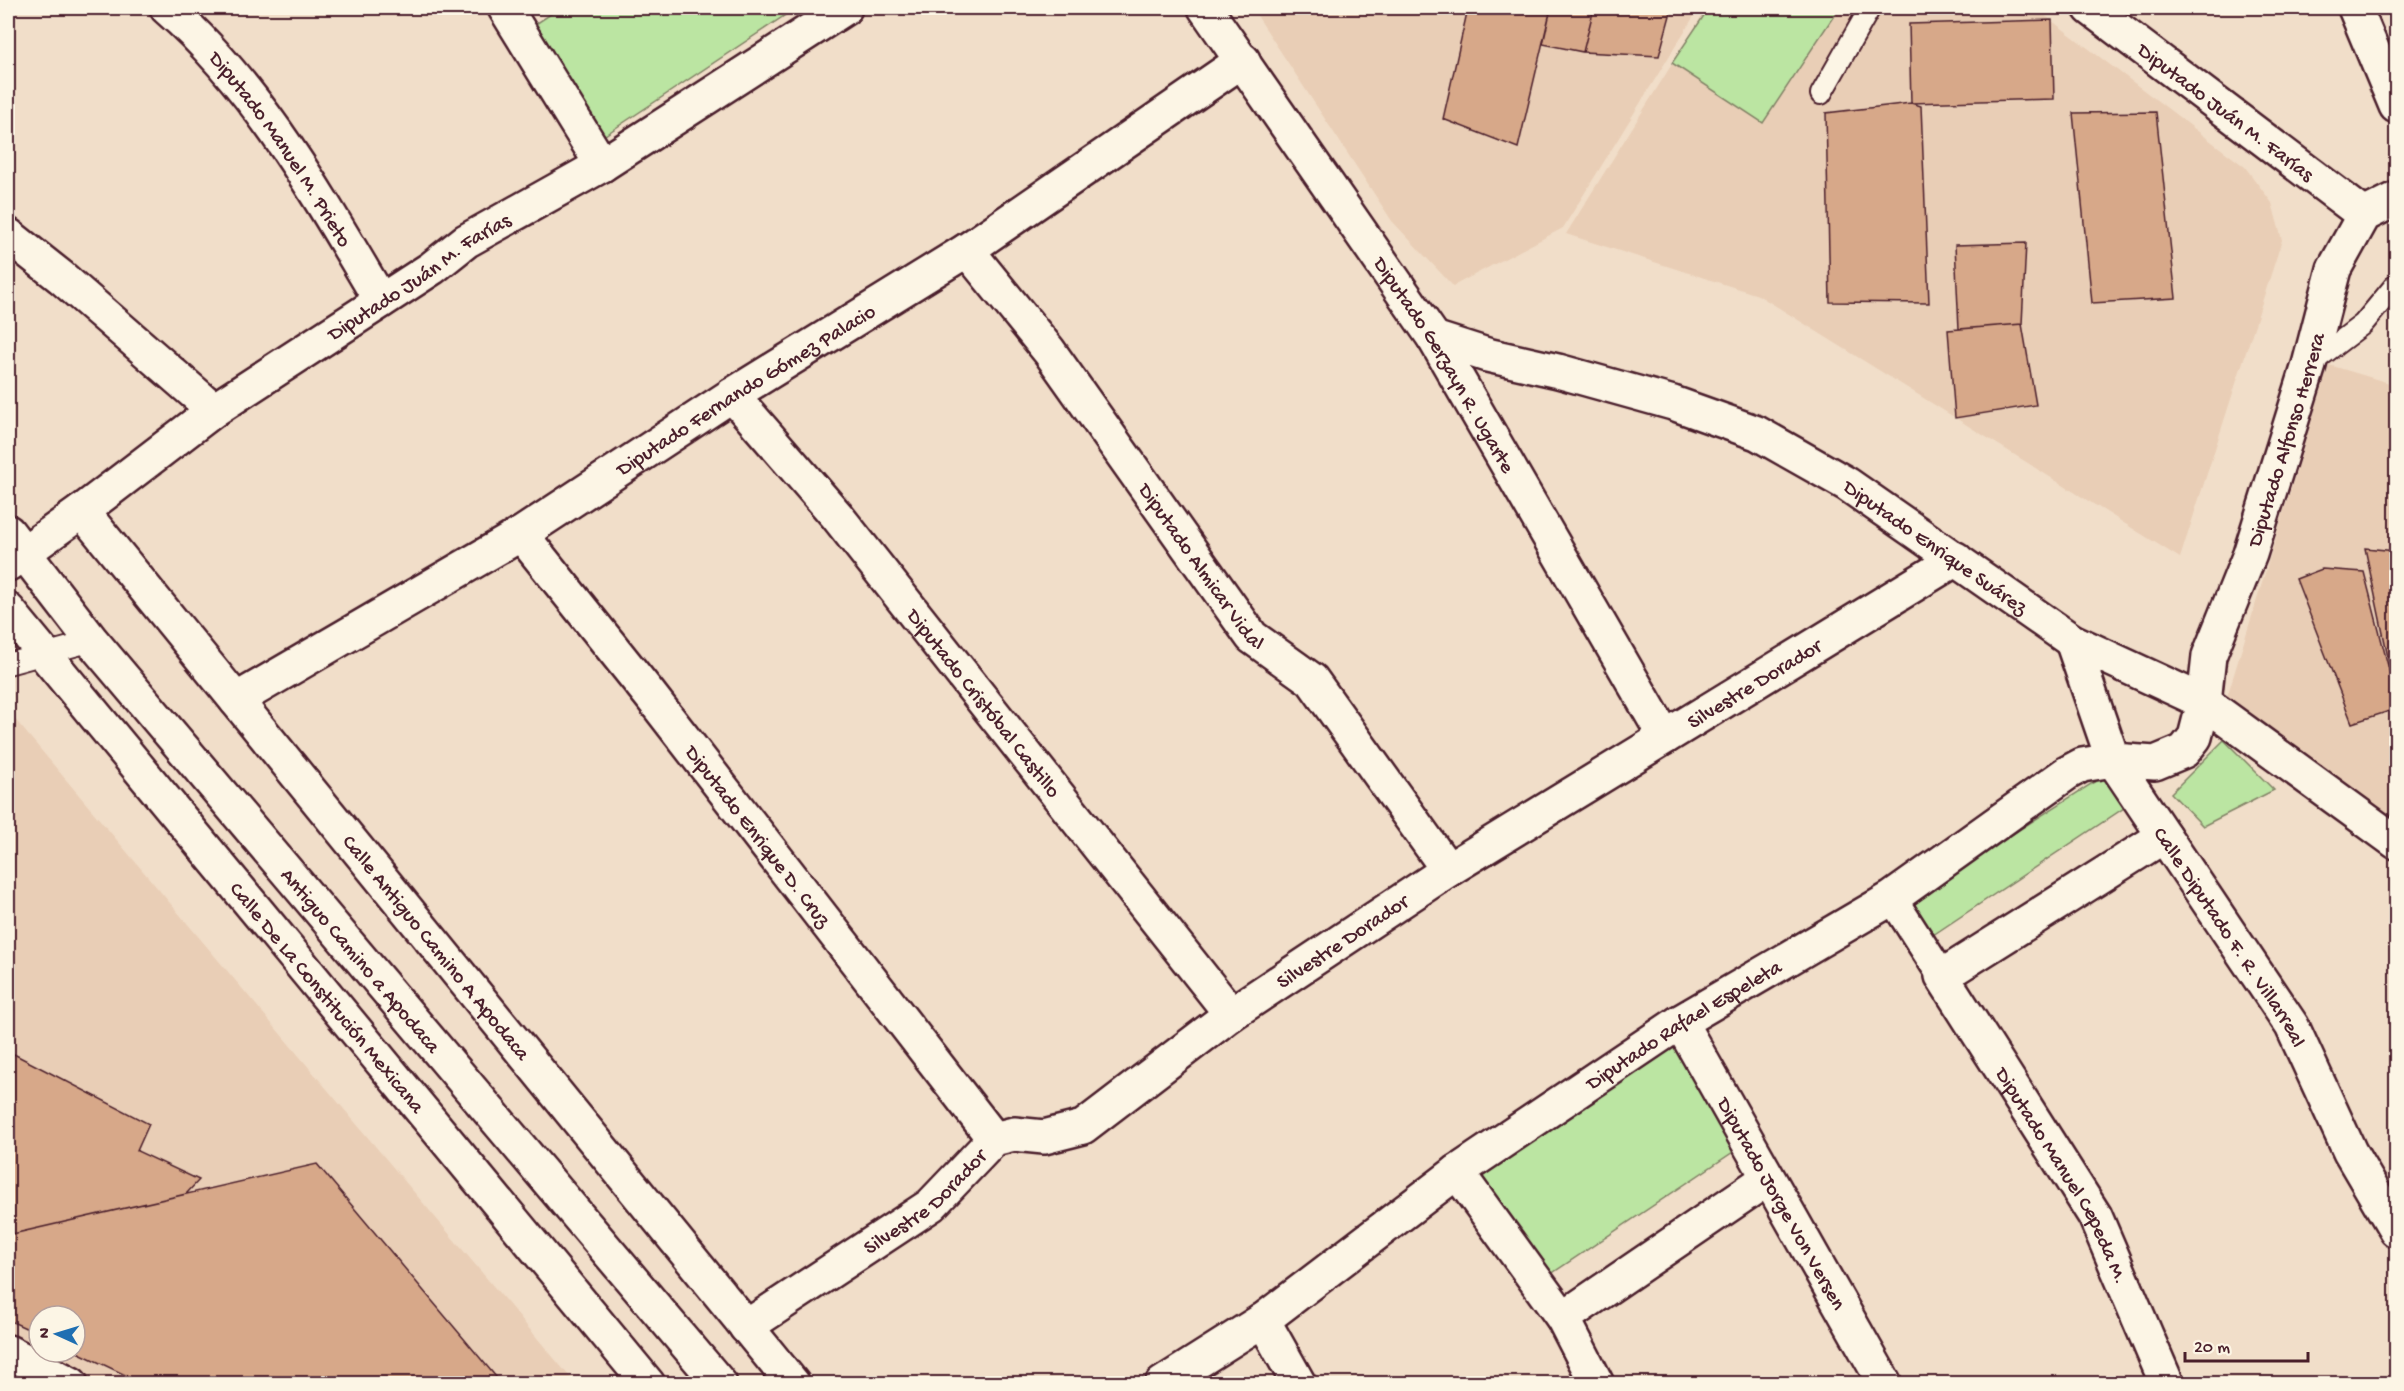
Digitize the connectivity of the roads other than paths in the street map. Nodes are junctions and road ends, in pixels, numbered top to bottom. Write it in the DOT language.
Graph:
graph roads {
  1 [pos="167,8"];
  2 [pos="506,8"];
  3 [pos="1205,8"];
  4 [pos="1870,8"];
  5 [pos="2090,8"];
  6 [pos="2355,8"];
  7 [pos="834,11"];
  8 [pos="1243,60"];
  9 [pos="1821,94"];
  10 [pos="2396,100"];
  11 [pos="602,165"];
  12 [pos="2397,200"];
  13 [pos="2364,215"];
  14 [pos="8,235"];
  15 [pos="967,250"];
  16 [pos="2397,284"];
  17 [pos="381,302"];
  18 [pos="1434,338"];
  19 [pos="2309,365"];
  20 [pos="732,395"];
  21 [pos="214,410"];
  22 [pos="82,511"];
  23 [pos="521,534"];
  24 [pos="13,549"];
  25 [pos="1956,559"];
  26 [pos="8,610"];
  27 [pos="92,641"];
  28 [pos="2072,641"];
  29 [pos="44,654"];
  30 [pos="8,664"];
  31 [pos="236,700"];
  32 [pos="2204,702"];
  33 [pos="1665,737"];
  34 [pos="2113,760"];
  35 [pos="2164,836"];
  36 [pos="2397,842"];
  37 [pos="1448,870"];
  38 [pos="1892,898"];
  39 [pos="1942,976"];
  40 [pos="1231,1014"];
  41 [pos="1680,1022"];
  42 [pos="994,1139"];
  43 [pos="1457,1172"];
  44 [pos="1767,1179"];
  45 [pos="2397,1230"];
  46 [pos="1563,1318"];
  47 [pos="1263,1320"];
  48 [pos="746,1327"];
  49 [pos="8,1352"];
  50 [pos="71,1383"];
  51 [pos="648,1383"];
  52 [pos="720,1383"];
  53 [pos="793,1383"];
  54 [pos="1162,1383"];
  55 [pos="1299,1383"];
  56 [pos="1598,1383"];
  57 [pos="1885,1383"];
  58 [pos="2167,1383"];
  1 -- 17 [label="street, Diputado Manuel M. Prieto"];
  2 -- 11 [label="street"];
  3 -- 8 [label="street, Diputado Gerzayn R. Ugarte"];
  4 -- 9 [label="lane"];
  5 -- 13 [label="street, Diputado Juán M. Farías"];
  6 -- 10 [label="street"];
  7 -- 11 [label="street, Diputado Juán M. Farías"];
  8 -- 15 [label="street, Diputado Fernando Gómez Palacio"];
  8 -- 18 [label="street, Diputado Gerzayn R. Ugarte"];
  11 -- 17 [label="street, Diputado Juán M. Farías"];
  12 -- 13 [label="street"];
  13 -- 19 [label="street, Diputado Alfonso Herrera"];
  14 -- 21 [label="street"];
  15 -- 20 [label="street, Diputado Fernando Gómez Palacio"];
  15 -- 37 [label="street, Diputado Almicar Vidal"];
  16 -- 19 [label="lane"];
  17 -- 21 [label="street, Diputado Juán M. Farías"];
  18 -- 25 [label="street, Diputado Enrique Suárez"];
  18 -- 33 [label="street, Diputado Gerzayn R. Ugarte"];
  19 -- 32 [label="street, Diputado Alfonso Herrera"];
  20 -- 23 [label="street, Diputado Fernando Gómez Palacio"];
  20 -- 40 [label="street, Diputado Cristóbal Castillo"];
  21 -- 22 [label="street, Diputado Juán M. Farías"];
  22 -- 24 [label="street, Diputado Juán M. Farías"];
  22 -- 31 [label="street, Calle Antiguo Camino A Apodaca"];
  23 -- 31 [label="street, Diputado Fernando Gómez Palacio"];
  23 -- 42 [label="street, Diputado Enrique D. Cruz"];
  24 -- 27 [label="street, Antiguo Camino a Apodaca"];
  25 -- 28 [label="street, Diputado Enrique Suárez"];
  25 -- 33 [label="street, Silvestre Dorador"];
  26 -- 29 [label="street, Calle De La Constitución Mexicana"];
  27 -- 29 [label="lane"];
  27 -- 52 [label="street, Antiguo Camino a Apodaca"];
  28 -- 32 [label="street, Diputado Enrique Suárez"];
  28 -- 34 [label="street, Calle Diputado F. R. Villarreal"];
  29 -- 30 [label="lane"];
  29 -- 51 [label="street, Calle De La Constitución Mexicana"];
  31 -- 48 [label="street, Calle Antiguo Camino A Apodaca"];
  32 -- 34 [label="street, Diputado Rafael Espeleta"];
  32 -- 36 [label="street, Diputado Enrique Suárez"];
  33 -- 37 [label="street, Silvestre Dorador"];
  34 -- 35 [label="street, Calle Diputado F. R. Villarreal"];
  34 -- 38 [label="street, Diputado Rafael Espeleta"];
  35 -- 39 [label="street"];
  35 -- 45 [label="street, Calle Diputado F. R. Villarreal"];
  37 -- 40 [label="street, Silvestre Dorador"];
  38 -- 39 [label="street"];
  38 -- 41 [label="street, Diputado Rafael Espeleta"];
  39 -- 58 [label="street, Diputado Manuel Cepeda M."];
  40 -- 42 [label="street, Silvestre Dorador"];
  41 -- 43 [label="street, Diputado Rafael Espeleta"];
  41 -- 44 [label="street, Diputado Jorge Von Versen"];
  42 -- 48 [label="street, Silvestre Dorador"];
  43 -- 46 [label="street"];
  43 -- 47 [label="street, Diputado Rafael Espeleta"];
  44 -- 46 [label="street"];
  44 -- 57 [label="street, Diputado Jorge Von Versen"];
  46 -- 56 [label="street"];
  47 -- 54 [label="street, Diputado Rafael Espeleta"];
  47 -- 55 [label="street"];
  48 -- 53 [label="street, Calle Antiguo Camino A Apodaca"];
  49 -- 50 [label="street"];
}
